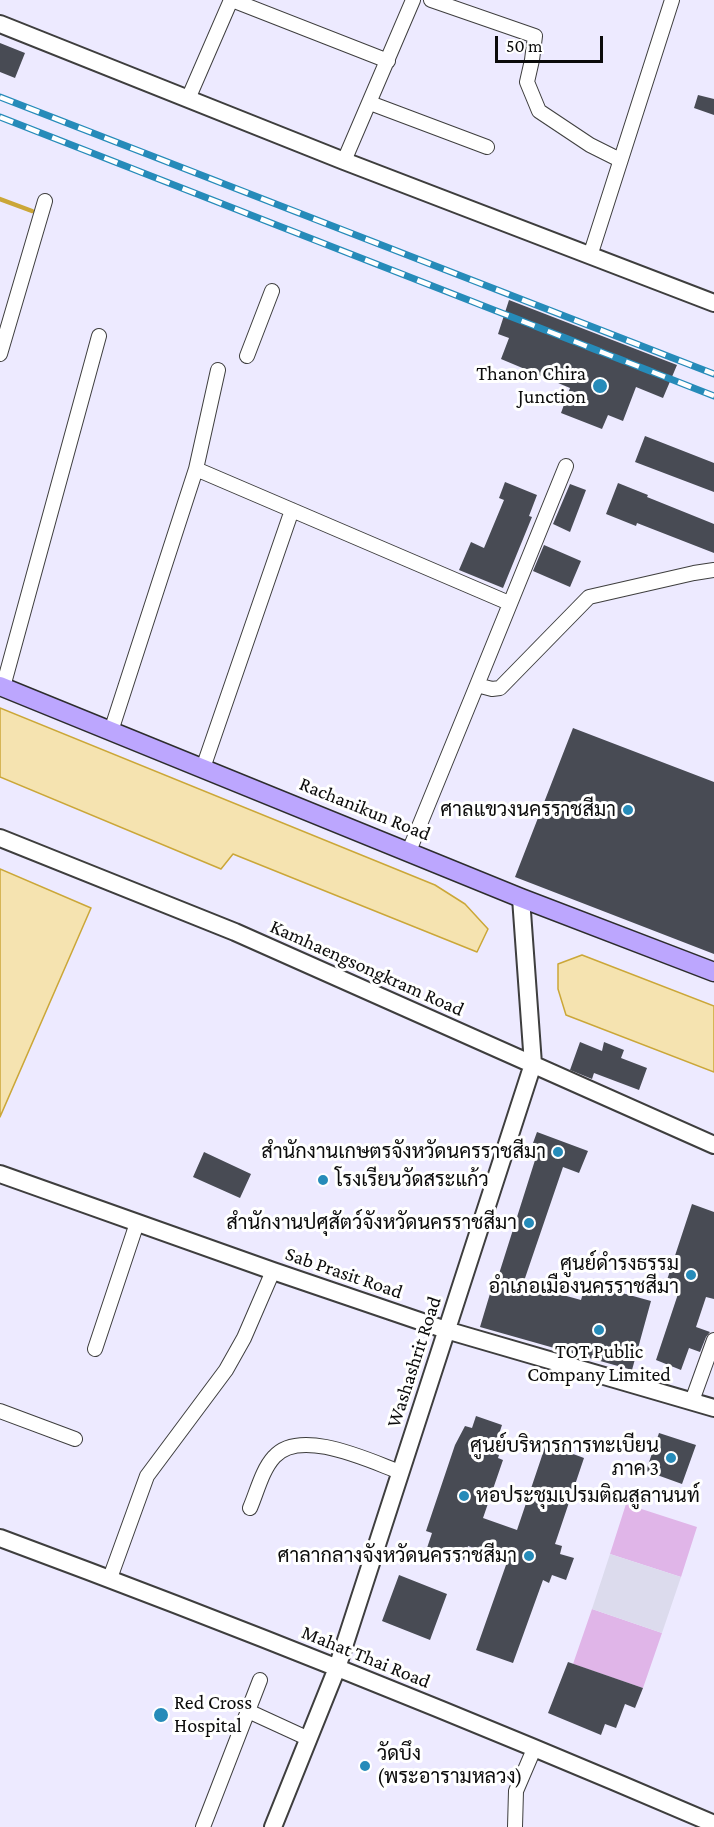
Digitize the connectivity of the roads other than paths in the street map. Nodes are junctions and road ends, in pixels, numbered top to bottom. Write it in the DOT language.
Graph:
graph roads {
  1 [pos="232,0"];
  2 [pos="413,0"];
  3 [pos="431,0"];
  4 [pos="672,0"];
  5 [pos="0,24"];
  6 [pos="388,61"];
  7 [pos="188,99"];
  8 [pos="370,103"];
  9 [pos="487,147"];
  10 [pos="620,160"];
  11 [pos="344,161"];
  12 [pos="45,201"];
  13 [pos="590,256"];
  14 [pos="272,291"];
  15 [pos="714,303"];
  16 [pos="99,336"];
  17 [pos="0,354"];
  18 [pos="247,357"];
  19 [pos="218,370"];
  20 [pos="566,466"];
  21 [pos="196,469"];
  22 [pos="292,510"];
  23 [pos="714,570"];
  24 [pos="509,603"];
  25 [pos="477,685"];
  26 [pos="2,687"];
  27 [pos="111,731"];
  28 [pos="203,768"];
  29 [pos="0,838"];
  30 [pos="410,851"];
  31 [pos="521,898"];
  32 [pos="714,972"];
  33 [pos="533,1064"];
  34 [pos="714,1145"];
  35 [pos="0,1174"];
  36 [pos="136,1222"];
  37 [pos="273,1271"];
  38 [pos="446,1330"];
  39 [pos="714,1340"];
  40 [pos="95,1349"];
  41 [pos="692,1401"];
  42 [pos="714,1407"];
  43 [pos="0,1411"];
  44 [pos="75,1439"];
  45 [pos="400,1472"];
  46 [pos="250,1508"];
  47 [pos="0,1538"];
  48 [pos="110,1578"];
  49 [pos="337,1668"];
  50 [pos="260,1680"];
  51 [pos="248,1711"];
  52 [pos="309,1739"];
  53 [pos="534,1749"];
  54 [pos="714,1824"];
  55 [pos="203,1827"];
  56 [pos="273,1827"];
  57 [pos="514,1827"];
  1 -- 6 [label="street"];
  1 -- 7 [label="street"];
  2 -- 6 [label="street"];
  3 -- 10 [label="street"];
  4 -- 10 [label="street"];
  5 -- 7 [label="street"];
  6 -- 8 [label="street"];
  7 -- 11 [label="street"];
  8 -- 9 [label="street"];
  8 -- 11 [label="street"];
  10 -- 13 [label="street"];
  11 -- 13 [label="street"];
  12 -- 17 [label="street"];
  13 -- 15 [label="street"];
  14 -- 18 [label="street"];
  16 -- 26 [label="street"];
  19 -- 21 [label="street"];
  20 -- 24 [label="street"];
  21 -- 22 [label="street"];
  21 -- 27 [label="street"];
  22 -- 24 [label="street"];
  22 -- 28 [label="street"];
  23 -- 25 [label="street"];
  24 -- 25 [label="street"];
  25 -- 30 [label="street"];
  26 -- 27 [label="main road, Rachanikun Road"];
  27 -- 28 [label="main road, Rachanikun Road"];
  28 -- 30 [label="main road, Rachanikun Road"];
  29 -- 33 [label="street, Kamhaengsongkram Road"];
  30 -- 31 [label="main road, Rachanikun Road"];
  31 -- 32 [label="main road, Rachanikun Road"];
  31 -- 33 [label="street, Washashrit Road"];
  33 -- 34 [label="street, Kamhaengsongkram Road"];
  33 -- 38 [label="street, Washashrit Road"];
  35 -- 36 [label="street, Sab Prasit Road"];
  36 -- 37 [label="street, Sab Prasit Road"];
  36 -- 40 [label="street"];
  37 -- 38 [label="street, Sab Prasit Road"];
  37 -- 48 [label="street"];
  38 -- 41 [label="street, Sab Prasit Road"];
  38 -- 45 [label="street, Washashrit Road"];
  39 -- 41 [label="street"];
  41 -- 42 [label="street, Sab Prasit Road"];
  43 -- 44 [label="street"];
  45 -- 46 [label="street"];
  45 -- 49 [label="street, Washashrit Road"];
  47 -- 48 [label="street, Mahat Thai Road"];
  48 -- 49 [label="street, Mahat Thai Road"];
  49 -- 52 [label="street, Washashrit Road"];
  49 -- 53 [label="street, Mahat Thai Road"];
  50 -- 51 [label="street"];
  51 -- 52 [label="street"];
  51 -- 55 [label="street"];
  52 -- 56 [label="street, Washashrit Road"];
  53 -- 54 [label="street, Mahat Thai Road"];
  53 -- 57 [label="street"];
}
